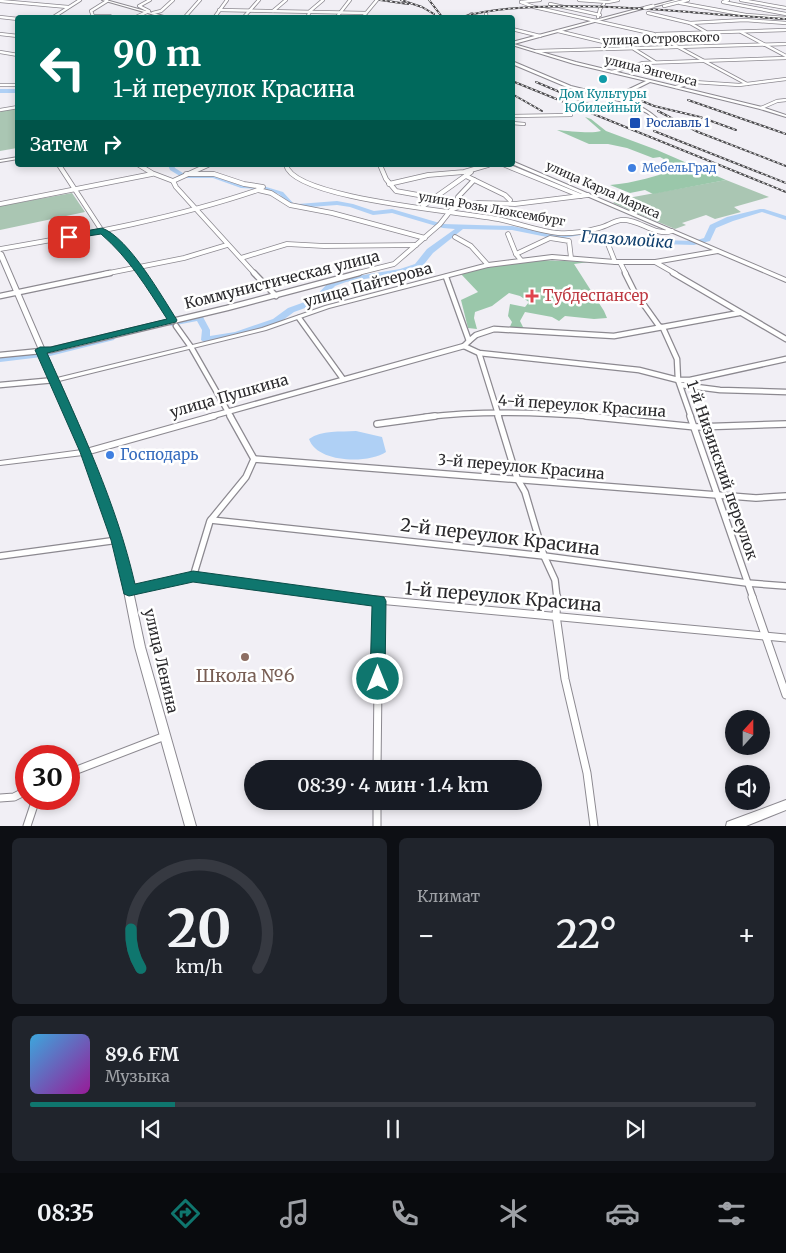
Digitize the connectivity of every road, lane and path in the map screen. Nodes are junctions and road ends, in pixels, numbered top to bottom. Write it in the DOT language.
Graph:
graph roads {
  1 [pos="37,0"];
  2 [pos="80,0"];
  3 [pos="150,0"];
  4 [pos="173,0"];
  5 [pos="200,0"];
  6 [pos="227,0"];
  7 [pos="259,0"];
  8 [pos="286,0"];
  9 [pos="322,0"];
  10 [pos="350,0"];
  11 [pos="377,0"];
  12 [pos="540,0"];
  13 [pos="579,0"];
  14 [pos="606,0"];
  15 [pos="618,0"];
  16 [pos="688,0"];
  17 [pos="728,0"];
  18 [pos="741,0"];
  19 [pos="0,1"];
  20 [pos="105,1"];
  21 [pos="613,1"];
  22 [pos="679,1"];
  23 [pos="25,3"];
  24 [pos="550,4"];
  25 [pos="604,4"];
  26 [pos="664,6"];
  27 [pos="68,7"];
  28 [pos="786,8"];
  29 [pos="219,10"];
  30 [pos="248,11"];
  31 [pos="272,11"];
  32 [pos="310,11"];
  33 [pos="147,12"];
  34 [pos="340,12"];
  35 [pos="366,13"];
  36 [pos="648,13"];
  37 [pos="154,14"];
  38 [pos="786,14"];
  39 [pos="56,15"];
  40 [pos="92,15"];
  41 [pos="140,15"];
  42 [pos="158,15"];
  43 [pos="187,15"];
  44 [pos="216,15"];
  45 [pos="245,15"];
  46 [pos="308,15"];
  47 [pos="338,15"];
  48 [pos="600,15"];
  49 [pos="0,17"];
  50 [pos="786,18"];
  51 [pos="15,19"];
  52 [pos="598,21"];
  53 [pos="690,23"];
  54 [pos="786,23"];
  55 [pos="515,30"];
  56 [pos="786,30"];
  57 [pos="558,31"];
  58 [pos="707,32"];
  59 [pos="740,32"];
  60 [pos="0,34"];
  61 [pos="654,34"];
  62 [pos="15,35"];
  63 [pos="540,36"];
  64 [pos="515,42"];
  65 [pos="515,44"];
  66 [pos="786,44"];
  67 [pos="765,45"];
  68 [pos="680,47"];
  69 [pos="633,49"];
  70 [pos="536,51"];
  71 [pos="0,52"];
  72 [pos="15,54"];
  73 [pos="786,57"];
  74 [pos="707,61"];
  75 [pos="515,63"];
  76 [pos="656,63"];
  77 [pos="612,72"];
  78 [pos="786,79"];
  79 [pos="651,81"];
  80 [pos="747,84"];
  81 [pos="0,85"];
  82 [pos="15,85"];
  83 [pos="676,87"];
  84 [pos="619,100"];
  85 [pos="786,100"];
  86 [pos="15,108"];
  87 [pos="761,108"];
  88 [pos="0,110"];
  89 [pos="572,115"];
  90 [pos="515,116"];
  91 [pos="786,116"];
  92 [pos="656,119"];
  93 [pos="515,123"];
  94 [pos="524,124"];
  95 [pos="15,158"];
  96 [pos="0,161"];
  97 [pos="515,163"];
  98 [pos="60,167"];
  99 [pos="142,167"];
  100 [pos="203,167"];
  101 [pos="286,167"];
  102 [pos="381,167"];
  103 [pos="482,167"];
  104 [pos="510,167"];
  105 [pos="474,170"];
  106 [pos="152,174"];
  107 [pos="186,174"];
  108 [pos="466,176"];
  109 [pos="173,180"];
  110 [pos="474,180"];
  111 [pos="390,184"];
  112 [pos="260,189"];
  113 [pos="75,190"];
  114 [pos="588,195"];
  115 [pos="580,196"];
  116 [pos="435,198"];
  117 [pos="510,200"];
  118 [pos="0,204"];
  119 [pos="423,206"];
  120 [pos="456,207"];
  121 [pos="194,208"];
  122 [pos="449,212"];
  123 [pos="102,231"];
  124 [pos="672,231"];
  125 [pos="508,234"];
  126 [pos="455,237"];
  127 [pos="425,238"];
  128 [pos="606,239"];
  129 [pos="416,244"];
  130 [pos="227,245"];
  131 [pos="0,251"];
  132 [pos="718,251"];
  133 [pos="516,254"];
  134 [pos="241,258"];
  135 [pos="571,258"];
  136 [pos="521,260"];
  137 [pos="618,262"];
  138 [pos="655,262"];
  139 [pos="488,265"];
  140 [pos="139,268"];
  141 [pos="446,277"];
  142 [pos="786,280"];
  143 [pos="18,293"];
  144 [pos="0,296"];
  145 [pos="276,296"];
  146 [pos="739,313"];
  147 [pos="299,318"];
  148 [pos="172,320"];
  149 [pos="176,326"];
  150 [pos="663,328"];
  151 [pos="786,339"];
  152 [pos="468,341"];
  153 [pos="464,346"];
  154 [pos="190,347"];
  155 [pos="42,353"];
  156 [pos="479,353"];
  157 [pos="0,355"];
  158 [pos="786,359"];
  159 [pos="343,379"];
  160 [pos="55,380"];
  161 [pos="679,382"];
  162 [pos="0,385"];
  163 [pos="786,392"];
  164 [pos="228,411"];
  165 [pos="497,411"];
  166 [pos="377,424"];
  167 [pos="786,424"];
  168 [pos="696,428"];
  169 [pos="86,452"];
  170 [pos="254,459"];
  171 [pos="0,463"];
  172 [pos="517,478"];
  173 [pos="717,494"];
  174 [pos="786,496"];
  175 [pos="211,520"];
  176 [pos="118,540"];
  177 [pos="0,556"];
  178 [pos="544,556"];
  179 [pos="193,576"];
  180 [pos="747,583"];
  181 [pos="786,586"];
  182 [pos="129,590"];
  183 [pos="379,601"];
  184 [pos="556,615"];
  185 [pos="764,636"];
  186 [pos="786,638"];
  187 [pos="786,695"];
  188 [pos="164,736"];
  189 [pos="377,760"];
  190 [pos="80,769"];
  191 [pos="15,796"];
  192 [pos="0,798"];
  193 [pos="786,805"];
  194 [pos="32,810"];
  195 [pos="377,810"];
  196 [pos="27,826"];
  197 [pos="191,826"];
  198 [pos="377,826"];
  199 [pos="594,826"];
  200 [pos="731,826"];
  1 -- 23 [label="street"];
  2 -- 27 [label="street"];
  3 -- 33 [label="street"];
  4 -- 37 [label="street"];
  5 -- 43 [label="street"];
  6 -- 29 [label="street"];
  7 -- 30 [label="street"];
  8 -- 31 [label="street"];
  9 -- 32 [label="street"];
  10 -- 34 [label="street"];
  11 -- 35 [label="street"];
  12 -- 52 [label="street"];
  13 -- 21 [label="street"];
  14 -- 21 [label="street"];
  15 -- 21 [label="street"];
  16 -- 22 [label="street"];
  17 -- 38 [label="street"];
  18 -- 28 [label="street"];
  19 -- 23 [label="street"];
  20 -- 33 [label="main road"];
  20 -- 40 [label="street"];
  22 -- 26 [label="street"];
  22 -- 50 [label="street"];
  22 -- 52 [label="main road, bridge"];
  23 -- 27 [label="street"];
  24 -- 48 [label="street"];
  25 -- 48 [label="street"];
  27 -- 39 [label="street"];
  29 -- 30 [label="street"];
  29 -- 44 [label="street"];
  30 -- 31 [label="street"];
  30 -- 45 [label="street"];
  31 -- 32 [label="street"];
  32 -- 34 [label="street"];
  32 -- 46 [label="street"];
  33 -- 37 [label="main road"];
  33 -- 41 [label="street"];
  34 -- 35 [label="street"];
  34 -- 47 [label="street"];
  36 -- 53 [label="street"];
  37 -- 42 [label="main road"];
  48 -- 52 [label="street"];
  49 -- 51 [label="street"];
  52 -- 57 [label="main road"];
  52 -- 61 [label="street"];
  53 -- 54 [label="street"];
  53 -- 58 [label="street"];
  55 -- 63 [label="street"];
  56 -- 59 [label="street"];
  57 -- 63 [label="main road"];
  57 -- 69 [label="street"];
  58 -- 59 [label="street"];
  58 -- 61 [label="street"];
  59 -- 67 [label="street"];
  60 -- 62 [label="street"];
  61 -- 68 [label="street"];
  63 -- 64 [label="main road"];
  65 -- 70 [label="main road, улица Энгельса"];
  66 -- 67 [label="street, улица Островского"];
  67 -- 68 [label="street, улица Островского"];
  67 -- 73 [label="street"];
  68 -- 69 [label="street, улица Островского"];
  68 -- 74 [label="street"];
  69 -- 70 [label="street, улица Островского"];
  69 -- 76 [label="street"];
  70 -- 77 [label="main road, улица Энгельса"];
  71 -- 72 [label="street"];
  73 -- 74 [label="street"];
  74 -- 76 [label="street"];
  74 -- 80 [label="street"];
  75 -- 84 [label="main road"];
  76 -- 77 [label="street"];
  77 -- 79 [label="main road, улица Энгельса"];
  78 -- 80 [label="street"];
  79 -- 83 [label="main road, улица Энгельса"];
  79 -- 84 [label="main road"];
  80 -- 83 [label="street"];
  81 -- 82 [label="street"];
  83 -- 87 [label="main road, улица Энгельса"];
  84 -- 92 [label="main road"];
  85 -- 87 [label="street"];
  86 -- 88 [label="street"];
  87 -- 91 [label="main road, улица Энгельса"];
  89 -- 90 [label="street"];
  93 -- 94 [label="street"];
  95 -- 96 [label="main road"];
  97 -- 114 [label="main road, улица Карла Маркса"];
  98 -- 113 [label="street"];
  99 -- 106 [label="street"];
  100 -- 107 [label="street"];
  101 -- 119 [label="street, улица Розы Люксембург"];
  102 -- 111 [label="street"];
  103 -- 105 [label="street"];
  104 -- 115 [label="street, улица Карла Маркса"];
  105 -- 108 [label="street"];
  105 -- 111 [label="street"];
  106 -- 109 [label="street"];
  106 -- 113 [label="street"];
  107 -- 109 [label="street"];
  107 -- 112 [label="street"];
  108 -- 110 [label="street"];
  108 -- 116 [label="street"];
  109 -- 121 [label="street"];
  110 -- 117 [label="street"];
  110 -- 120 [label="street, Коммунистическая улица"];
  111 -- 116 [label="street"];
  112 -- 121 [label="street"];
  112 -- 127 [label="street"];
  113 -- 118 [label="street"];
  113 -- 123 [label="street"];
  114 -- 115 [label="street, Коммунистическая улица"];
  114 -- 124 [label="main road, улица Карла Маркса"];
  115 -- 120 [label="street, Коммунистическая улица"];
  116 -- 119 [label="street"];
  119 -- 122 [label="street, улица Розы Люксембург"];
  120 -- 122 [label="street, Коммунистическая улица"];
  121 -- 123 [label="street"];
  121 -- 130 [label="street"];
  122 -- 124 [label="street, улица Розы Люксембург"];
  122 -- 127 [label="street, Коммунистическая улица"];
  123 -- 131 [label="street"];
  123 -- 140 [label="street"];
  124 -- 132 [label="main road, улица Карла Маркса"];
  125 -- 133 [label="street"];
  126 -- 139 [label="street"];
  127 -- 129 [label="street, Коммунистическая улица"];
  128 -- 137 [label="street, 1-й Низинский переулок"];
  129 -- 134 [label="street"];
  129 -- 145 [label="street, Коммунистическая улица"];
  130 -- 134 [label="street"];
  130 -- 140 [label="street"];
  131 -- 143 [label="main road, улица Ленина"];
  132 -- 138 [label="main road, улица Пайтерова"];
  132 -- 142 [label="main road"];
  133 -- 135 [label="street"];
  133 -- 136 [label="street"];
  134 -- 145 [label="street"];
  135 -- 136 [label="main road, улица Пайтерова"];
  135 -- 137 [label="main road, улица Пайтерова"];
  136 -- 139 [label="main road, улица Пайтерова"];
  137 -- 138 [label="main road, улица Пайтерова"];
  137 -- 150 [label="street, 1-й Низинский переулок"];
  138 -- 146 [label="street"];
  139 -- 141 [label="main road, улица Пайтерова"];
  140 -- 143 [label="street"];
  140 -- 148 [label="street"];
  141 -- 147 [label="main road, улица Пайтерова"];
  141 -- 152 [label="street"];
  143 -- 144 [label="street"];
  143 -- 155 [label="main road, улица Ленина"];
  145 -- 148 [label="street, Коммунистическая улица"];
  146 -- 150 [label="street"];
  146 -- 151 [label="street"];
  147 -- 154 [label="main road, улица Пайтерова"];
  147 -- 159 [label="street"];
  148 -- 155 [label="street, Коммунистическая улица"];
  149 -- 154 [label="street"];
  150 -- 152 [label="street"];
  150 -- 161 [label="street, 1-й Низинский переулок"];
  152 -- 153 [label="street"];
  153 -- 156 [label="street"];
  153 -- 159 [label="street, улица Пушкина"];
  154 -- 160 [label="main road, улица Пайтерова"];
  154 -- 164 [label="street"];
  155 -- 157 [label="street, Коммунистическая улица"];
  155 -- 160 [label="main road, улица Ленина"];
  156 -- 161 [label="street"];
  156 -- 165 [label="street"];
  158 -- 161 [label="street"];
  159 -- 164 [label="street, улица Пушкина"];
  160 -- 162 [label="street, улица Пайтерова"];
  160 -- 169 [label="main road, улица Ленина"];
  161 -- 163 [label="street"];
  161 -- 168 [label="street, 1-й Низинский переулок"];
  164 -- 169 [label="street, улица Пушкина"];
  164 -- 170 [label="street"];
  165 -- 166 [label="street, 4-й переулок Красина"];
  165 -- 168 [label="street, 4-й переулок Красина"];
  165 -- 172 [label="street"];
  167 -- 168 [label="street, 4-й переулок Красина"];
  168 -- 173 [label="street, 1-й Низинский переулок"];
  169 -- 171 [label="main road, улица Пушкина"];
  169 -- 176 [label="main road, улица Ленина"];
  170 -- 172 [label="street, 3-й переулок Красина"];
  170 -- 175 [label="street"];
  172 -- 173 [label="street, 3-й переулок Красина"];
  172 -- 178 [label="street"];
  173 -- 174 [label="street, 3-й переулок Красина"];
  173 -- 180 [label="street, 1-й Низинский переулок"];
  175 -- 178 [label="street, 2-й переулок Красина"];
  175 -- 179 [label="street"];
  176 -- 177 [label="street"];
  176 -- 182 [label="main road, улица Ленина"];
  178 -- 180 [label="street, 2-й переулок Красина"];
  178 -- 184 [label="street"];
  179 -- 182 [label="street, 1-й переулок Красина"];
  179 -- 183 [label="street, 1-й переулок Красина"];
  180 -- 181 [label="street, 2-й переулок Красина"];
  180 -- 185 [label="street, 1-й Низинский переулок"];
  182 -- 188 [label="main road, улица Ленина"];
  183 -- 184 [label="street, 1-й переулок Красина"];
  183 -- 189 [label="street"];
  184 -- 185 [label="street, 1-й переулок Красина"];
  184 -- 199 [label="street"];
  185 -- 186 [label="street, 1-й переулок Красина"];
  185 -- 187 [label="street, 1-й Низинский переулок"];
  188 -- 190 [label="street"];
  188 -- 197 [label="main road, улица Ленина"];
  191 -- 192 [label="street"];
  193 -- 200 [label="main road"];
  194 -- 196 [label="street"];
  195 -- 198 [label="street"];
}
